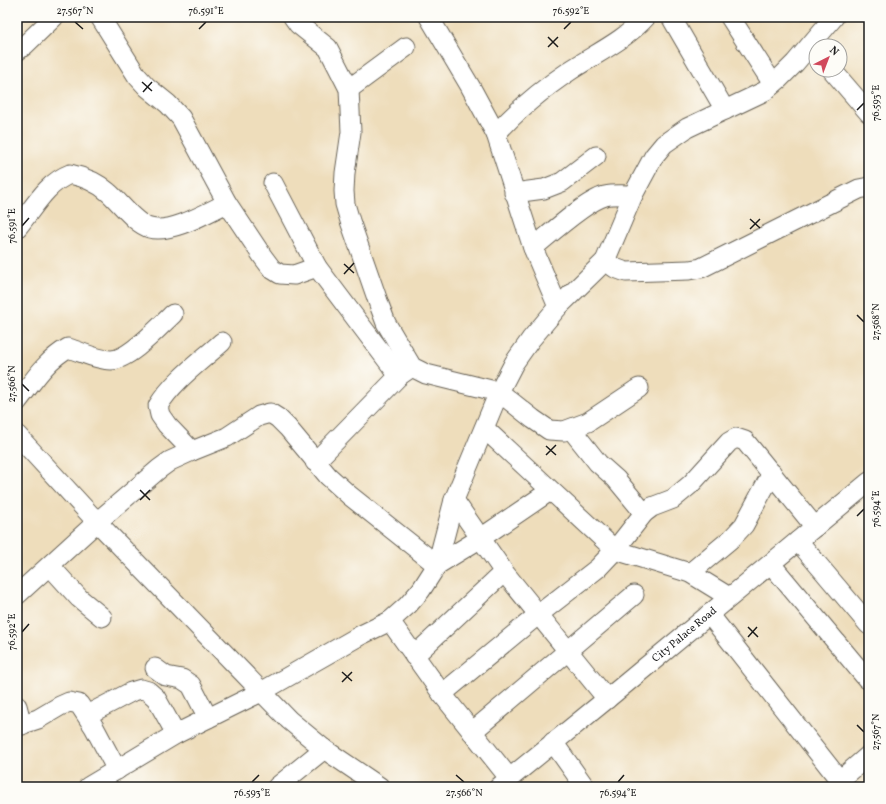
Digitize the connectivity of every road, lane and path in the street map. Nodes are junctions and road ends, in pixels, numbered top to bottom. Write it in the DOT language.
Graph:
graph roads {
  1 [pos="54,17"];
  2 [pos="100,17"];
  3 [pos="293,17"];
  4 [pos="429,17"];
  5 [pos="646,17"];
  6 [pos="671,17"];
  7 [pos="730,17"];
  8 [pos="834,17"];
  9 [pos="819,38"];
  10 [pos="406,47"];
  11 [pos="17,51"];
  12 [pos="808,51"];
  13 [pos="839,78"];
  14 [pos="773,84"];
  15 [pos="349,89"];
  16 [pos="725,110"];
  17 [pos="869,113"];
  18 [pos="496,134"];
  19 [pos="596,156"];
  20 [pos="273,183"];
  21 [pos="869,187"];
  22 [pos="514,193"];
  23 [pos="633,195"];
  24 [pos="227,203"];
  25 [pos="17,228"];
  26 [pos="533,248"];
  27 [pos="605,261"];
  28 [pos="317,267"];
  29 [pos="558,307"];
  30 [pos="173,314"];
  31 [pos="222,342"];
  32 [pos="406,371"];
  33 [pos="639,388"];
  34 [pos="499,392"];
  35 [pos="17,402"];
  36 [pos="570,428"];
  37 [pos="485,429"];
  38 [pos="17,435"];
  39 [pos="192,451"];
  40 [pos="316,462"];
  41 [pos="772,473"];
  42 [pos="869,483"];
  43 [pos="550,491"];
  44 [pos="454,500"];
  45 [pos="644,513"];
  46 [pos="97,522"];
  47 [pos="815,527"];
  48 [pos="481,538"];
  49 [pos="798,540"];
  50 [pos="615,550"];
  51 [pos="771,564"];
  52 [pos="437,565"];
  53 [pos="50,566"];
  54 [pos="504,572"];
  55 [pos="690,573"];
  56 [pos="17,595"];
  57 [pos="634,595"];
  58 [pos="729,597"];
  59 [pos="539,614"];
  60 [pos="709,614"];
  61 [pos="102,617"];
  62 [pos="390,621"];
  63 [pos="869,625"];
  64 [pos="568,651"];
  65 [pos="414,656"];
  66 [pos="155,668"];
  67 [pos="867,679"];
  68 [pos="261,692"];
  69 [pos="442,694"];
  70 [pos="607,700"];
  71 [pos="17,706"];
  72 [pos="87,715"];
  73 [pos="208,718"];
  74 [pos="20,726"];
  75 [pos="472,732"];
  76 [pos="176,734"];
  77 [pos="553,742"];
  78 [pos="324,748"];
  79 [pos="869,755"];
  80 [pos="117,770"];
  81 [pos="504,783"];
  82 [pos="842,784"];
  83 [pos="88,787"];
  84 [pos="277,787"];
  85 [pos="380,787"];
  86 [pos="585,787"];
  1 -- 11 [label="street"];
  2 -- 24 [label="street"];
  3 -- 15 [label="street"];
  4 -- 18 [label="street"];
  5 -- 18 [label="street"];
  6 -- 16 [label="street"];
  7 -- 14 [label="street"];
  8 -- 9 [label="street"];
  10 -- 15 [label="street"];
  12 -- 14 [label="street"];
  13 -- 17 [label="street"];
  14 -- 16 [label="street"];
  15 -- 32 [label="street"];
  16 -- 23 [label="street"];
  18 -- 22 [label="street"];
  19 -- 22 [label="street"];
  20 -- 28 [label="street"];
  21 -- 27 [label="street"];
  22 -- 26 [label="street"];
  23 -- 26 [label="street"];
  23 -- 27 [label="street"];
  24 -- 25 [label="street"];
  24 -- 28 [label="street"];
  26 -- 29 [label="street"];
  27 -- 29 [label="street"];
  28 -- 32 [label="street"];
  29 -- 34 [label="street"];
  30 -- 35 [label="street"];
  31 -- 39 [label="street"];
  32 -- 34 [label="street"];
  32 -- 40 [label="street"];
  33 -- 36 [label="street"];
  34 -- 36 [label="street"];
  34 -- 37 [label="street"];
  36 -- 45 [label="street"];
  37 -- 43 [label="street"];
  37 -- 44 [label="street"];
  38 -- 46 [label="street"];
  39 -- 40 [label="street"];
  39 -- 46 [label="street"];
  40 -- 52 [label="street"];
  41 -- 45 [label="street"];
  41 -- 47 [label="street"];
  41 -- 55 [label="street"];
  42 -- 47 [label="street, City Palace Road"];
  43 -- 48 [label="street"];
  43 -- 50 [label="street"];
  44 -- 48 [label="street"];
  44 -- 52 [label="street"];
  45 -- 50 [label="street"];
  46 -- 53 [label="street"];
  46 -- 68 [label="street"];
  47 -- 49 [label="street, City Palace Road"];
  48 -- 52 [label="street"];
  48 -- 54 [label="street"];
  49 -- 51 [label="street, City Palace Road"];
  49 -- 63 [label="street"];
  50 -- 55 [label="street"];
  50 -- 59 [label="street"];
  51 -- 58 [label="street, City Palace Road"];
  51 -- 67 [label="street"];
  52 -- 62 [label="street"];
  53 -- 56 [label="street"];
  53 -- 61 [label="street"];
  54 -- 59 [label="street"];
  54 -- 65 [label="street"];
  55 -- 58 [label="street"];
  57 -- 64 [label="street"];
  58 -- 60 [label="street, City Palace Road"];
  59 -- 64 [label="street"];
  59 -- 69 [label="street"];
  60 -- 70 [label="street, City Palace Road"];
  60 -- 82 [label="street"];
  62 -- 65 [label="street"];
  62 -- 68 [label="street"];
  64 -- 70 [label="street"];
  64 -- 75 [label="street"];
  65 -- 69 [label="street"];
  66 -- 73 [label="street"];
  68 -- 73 [label="street"];
  68 -- 78 [label="street"];
  69 -- 75 [label="street"];
  70 -- 77 [label="street, City Palace Road"];
  71 -- 74 [label="street"];
  72 -- 74 [label="street"];
  72 -- 76 [label="street"];
  72 -- 80 [label="street"];
  73 -- 76 [label="street"];
  75 -- 81 [label="street"];
  76 -- 80 [label="street"];
  77 -- 81 [label="street, City Palace Road"];
  77 -- 86 [label="street"];
  78 -- 84 [label="street"];
  78 -- 85 [label="street"];
  79 -- 82 [label="street"];
  80 -- 83 [label="street"];
}
